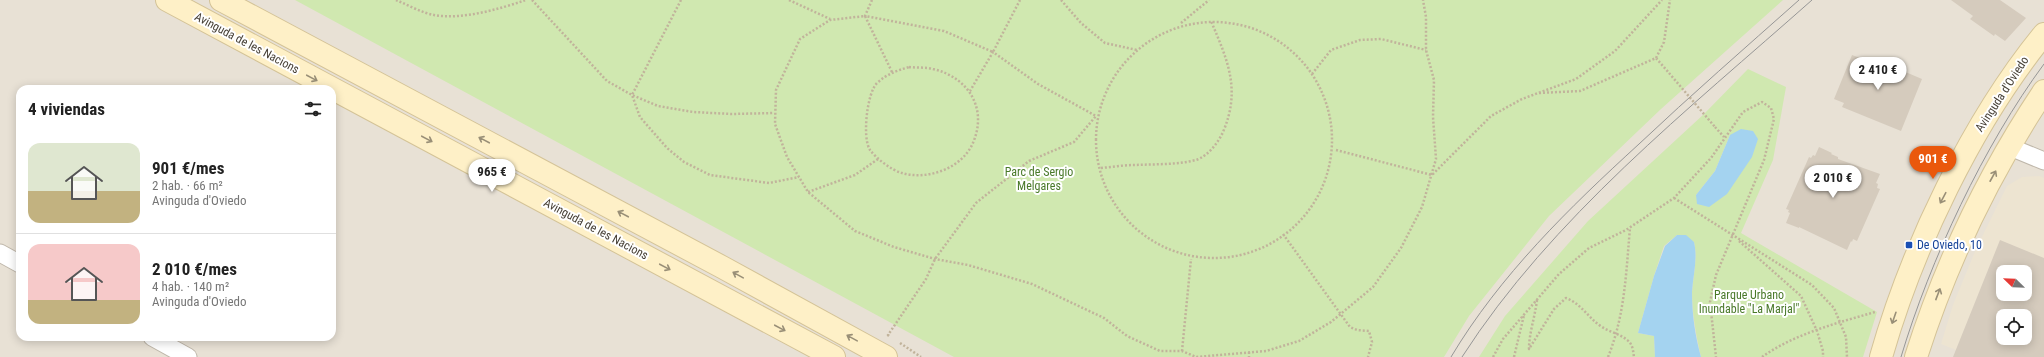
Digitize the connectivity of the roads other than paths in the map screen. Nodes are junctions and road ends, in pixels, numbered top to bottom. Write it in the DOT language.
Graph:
graph roads {
  1 [pos="167,0"];
  2 [pos="229,2"];
  3 [pos="2044,34"];
  4 [pos="326,85"];
  5 [pos="336,90"];
  6 [pos="2044,91"];
  7 [pos="2010,147"];
  8 [pos="2044,160"];
  9 [pos="0,254"];
  10 [pos="16,262"];
  11 [pos="159,341"];
  12 [pos="893,346"];
  13 [pos="188,357"];
  14 [pos="834,357"];
  15 [pos="1881,357"];
  16 [pos="1916,357"];
  1 -- 4 [label="street, Avinguda de les Nacions, one-way"];
  12 -- 2 [label="street, one-way"];
  3 -- 15 [label="street, Avinguda d'Oviedo, one-way"];
  5 -- 14 [label="street, Avinguda de les Nacions, one-way"];
  6 -- 7 [label="street"];
  7 -- 8 [label="street"];
  16 -- 7 [label="street, one-way"];
  9 -- 10 [label="street"];
  11 -- 13 [label="street"];
}
